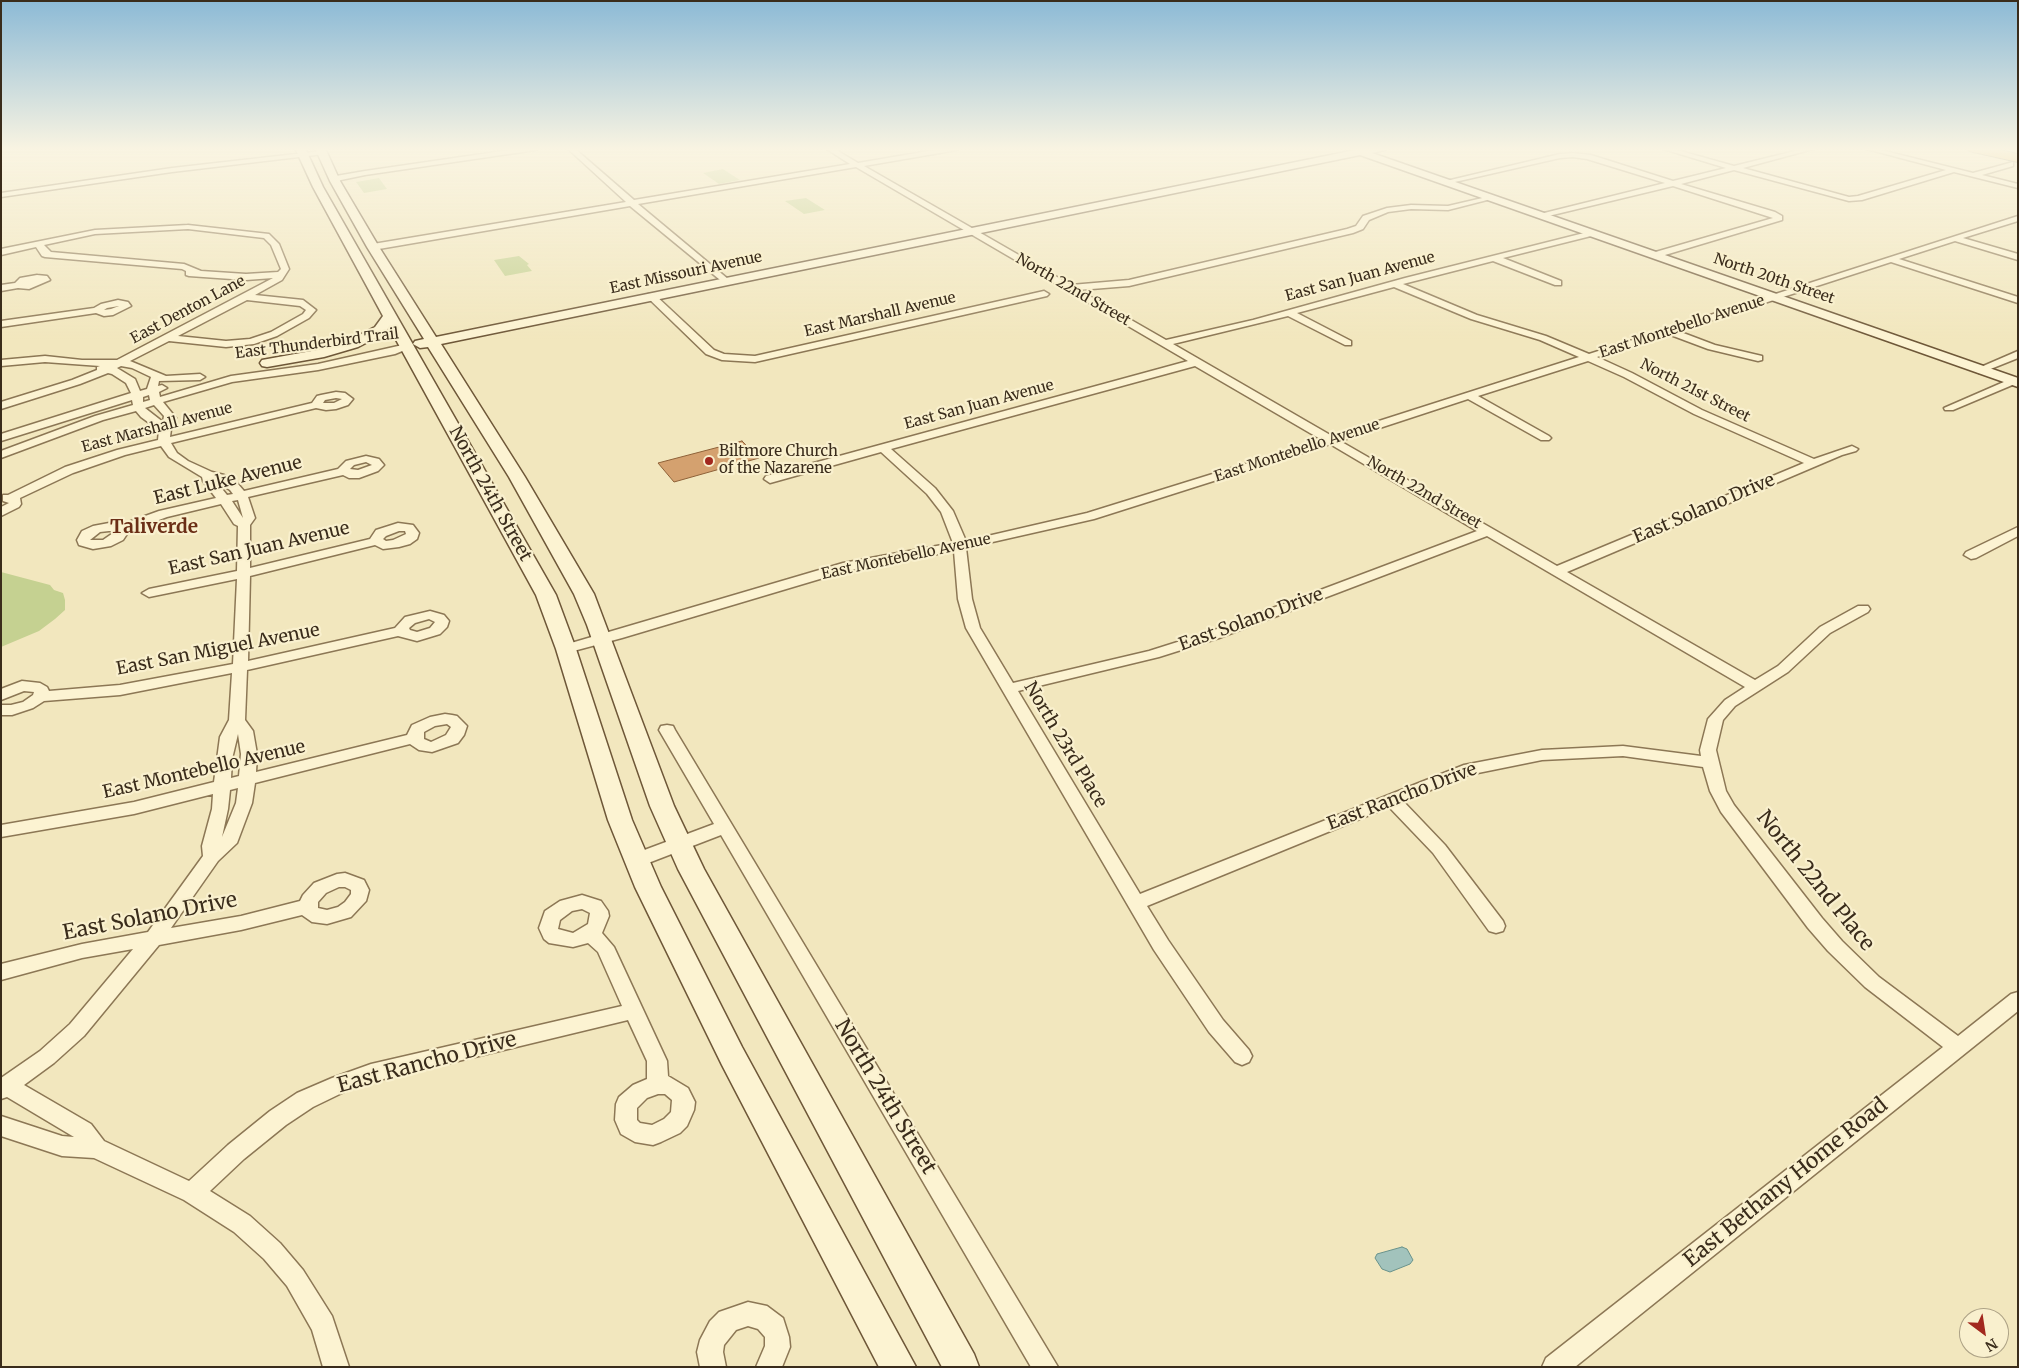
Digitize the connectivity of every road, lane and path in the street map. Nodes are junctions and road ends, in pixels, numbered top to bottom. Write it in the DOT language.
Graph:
graph roads {
  1 [pos="332,212"];
  2 [pos="353,212"];
  3 [pos="580,212"];
  4 [pos="643,212"];
  5 [pos="939,212"];
  6 [pos="1066,212"];
  7 [pos="1382,212"];
  8 [pos="1531,212"];
  9 [pos="1559,212"];
  10 [pos="1765,212"];
  11 [pos="1543,216"];
  12 [pos="2017,219"];
  13 [pos="971,231"];
  14 [pos="1592,233"];
  15 [pos="1956,238"];
  16 [pos="37,244"];
  17 [pos="373,247"];
  18 [pos="1,252"];
  19 [pos="1655,255"];
  20 [pos="2018,256"];
  21 [pos="1494,258"];
  22 [pos="1890,259"];
  23 [pos="282,275"];
  24 [pos="725,281"];
  25 [pos="1558,283"];
  26 [pos="1395,284"];
  27 [pos="18,285"];
  28 [pos="1,288"];
  29 [pos="1072,288"];
  30 [pos="1044,294"];
  31 [pos="651,296"];
  32 [pos="245,297"];
  33 [pos="1774,297"];
  34 [pos="2018,300"];
  35 [pos="97,310"];
  36 [pos="1289,313"];
  37 [pos="390,316"];
  38 [pos="1,324"];
  39 [pos="1668,331"];
  40 [pos="168,338"];
  41 [pos="433,342"];
  42 [pos="1166,343"];
  43 [pos="1348,343"];
  44 [pos="408,347"];
  45 [pos="2018,354"];
  46 [pos="1588,357"];
  47 [pos="1758,358"];
  48 [pos="82,362"];
  49 [pos="1197,362"];
  50 [pos="1,363"];
  51 [pos="120,363"];
  52 [pos="267,364"];
  53 [pos="106,370"];
  54 [pos="1979,370"];
  55 [pos="215,374"];
  56 [pos="230,375"];
  57 [pos="156,376"];
  58 [pos="200,377"];
  59 [pos="2015,382"];
  60 [pos="154,396"];
  61 [pos="1470,396"];
  62 [pos="138,399"];
  63 [pos="316,405"];
  64 [pos="1,406"];
  65 [pos="1949,408"];
  66 [pos="164,434"];
  67 [pos="1,438"];
  68 [pos="1545,438"];
  69 [pos="1332,440"];
  70 [pos="882,448"];
  71 [pos="1852,449"];
  72 [pos="1,455"];
  73 [pos="1814,463"];
  74 [pos="344,471"];
  75 [pos="208,475"];
  76 [pos="517,478"];
  77 [pos="770,479"];
  78 [pos="486,485"];
  79 [pos="241,495"];
  80 [pos="6,498"];
  81 [pos="223,499"];
  82 [pos="1,512"];
  83 [pos="244,525"];
  84 [pos="122,529"];
  85 [pos="1488,531"];
  86 [pos="2018,531"];
  87 [pos="377,541"];
  88 [pos="960,546"];
  89 [pos="1971,555"];
  90 [pos="1557,571"];
  91 [pos="244,574"];
  92 [pos="149,593"];
  93 [pos="1862,609"];
  94 [pos="402,630"];
  95 [pos="602,639"];
  96 [pos="566,649"];
  97 [pos="240,667"];
  98 [pos="1754,686"];
  99 [pos="1009,689"];
  100 [pos="1,695"];
  101 [pos="40,697"];
  102 [pos="1,710"];
  103 [pos="237,720"];
  104 [pos="667,730"];
  105 [pos="414,738"];
  106 [pos="1710,763"];
  107 [pos="247,781"];
  108 [pos="222,787"];
  109 [pos="1391,799"];
  110 [pos="725,827"];
  111 [pos="1,831"];
  112 [pos="679,845"];
  113 [pos="212,858"];
  114 [pos="637,860"];
  115 [pos="1136,904"];
  116 [pos="308,906"];
  117 [pos="1496,926"];
  118 [pos="589,933"];
  119 [pos="153,939"];
  120 [pos="1,972"];
  121 [pos="2018,1000"];
  122 [pos="634,1011"];
  123 [pos="1957,1046"];
  124 [pos="1242,1056"];
  125 [pos="658,1085"];
  126 [pos="4,1088"];
  127 [pos="1,1126"];
  128 [pos="96,1148"];
  129 [pos="192,1193"];
  130 [pos="336,1367"];
  131 [pos="713,1367"];
  132 [pos="769,1367"];
  133 [pos="898,1367"];
  134 [pos="961,1367"];
  135 [pos="1045,1367"];
  136 [pos="1555,1367"];
  1 -- 37 [label="main road, North 24th Street"];
  2 -- 17 [label="main road, North 24th Street"];
  3 -- 17 [label="street"];
  4 -- 24 [label="street"];
  5 -- 13 [label="street, North 22nd Street"];
  6 -- 13 [label="main road, East Missouri Avenue"];
  7 -- 29 [label="street"];
  8 -- 11 [label="main road, North 20th Street"];
  9 -- 11 [label="street"];
  10 -- 19 [label="street"];
  11 -- 14 [label="main road, North 20th Street"];
  12 -- 15 [label="street, East Montebello Avenue"];
  13 -- 24 [label="main road, East Missouri Avenue"];
  13 -- 29 [label="street, North 22nd Street"];
  14 -- 19 [label="main road, North 20th Street"];
  14 -- 21 [label="street, East San Juan Avenue"];
  15 -- 20 [label="street"];
  15 -- 22 [label="street, East Montebello Avenue"];
  16 -- 18 [label="street"];
  16 -- 23 [label="street"];
  16 -- 23 [label="street"];
  17 -- 41 [label="main road, North 24th Street"];
  19 -- 33 [label="main road, North 20th Street"];
  21 -- 25 [label="street"];
  21 -- 26 [label="street, East San Juan Avenue"];
  22 -- 33 [label="street, East Montebello Avenue"];
  22 -- 34 [label="street"];
  23 -- 32 [label="street, East Denton Lane"];
  24 -- 31 [label="main road, East Missouri Avenue"];
  26 -- 36 [label="street, East San Juan Avenue"];
  26 -- 46 [label="street, North 21st Street"];
  27 -- 28 [label="street"];
  29 -- 42 [label="street, North 22nd Street"];
  30 -- 31 [label="street, East Marshall Avenue"];
  31 -- 41 [label="main road, East Missouri Avenue"];
  32 -- 40 [label="street, East Denton Lane"];
  32 -- 40 [label="street"];
  33 -- 39 [label="street, East Montebello Avenue"];
  33 -- 54 [label="main road, North 20th Street"];
  35 -- 38 [label="street"];
  36 -- 42 [label="street, East San Juan Avenue"];
  36 -- 43 [label="street"];
  37 -- 44 [label="main road, North 24th Street"];
  37 -- 52 [label="main road"];
  39 -- 46 [label="street, East Montebello Avenue"];
  39 -- 47 [label="street"];
  40 -- 51 [label="street, East Denton Lane"];
  41 -- 44 [label="main road, East Missouri Avenue"];
  41 -- 76 [label="main road, North 24th Street"];
  42 -- 49 [label="street, North 22nd Street"];
  44 -- 52 [label="street, East Thunderbird Trail"];
  44 -- 56 [label="street, East Thunderbird Trail"];
  44 -- 78 [label="main road, North 24th Street"];
  45 -- 54 [label="street"];
  46 -- 61 [label="street, East Montebello Avenue"];
  46 -- 73 [label="street, North 21st Street"];
  48 -- 50 [label="street"];
  48 -- 51 [label="street"];
  48 -- 53 [label="street"];
  49 -- 69 [label="street, North 22nd Street"];
  49 -- 70 [label="street, East San Juan Avenue"];
  51 -- 53 [label="street, East Denton Lane"];
  51 -- 57 [label="street"];
  52 -- 56 [label="street, East Thunderbird Trail"];
  53 -- 62 [label="street"];
  53 -- 64 [label="street"];
  54 -- 59 [label="main road, North 20th Street"];
  55 -- 56 [label="street, East Thunderbird Trail"];
  55 -- 58 [label="street, East Thunderbird Trail"];
  55 -- 60 [label="street"];
  56 -- 60 [label="street, East Thunderbird Trail"];
  57 -- 58 [label="street"];
  57 -- 60 [label="street"];
  58 -- 60 [label="street, East Thunderbird Trail"];
  59 -- 65 [label="street"];
  60 -- 62 [label="street, East Thunderbird Trail"];
  60 -- 66 [label="street"];
  61 -- 68 [label="street"];
  61 -- 69 [label="street, East Montebello Avenue"];
  62 -- 66 [label="street"];
  62 -- 67 [label="street, East Thunderbird Trail"];
  62 -- 72 [label="street, East Thunderbird Trail"];
  63 -- 66 [label="street, East Marshall Avenue"];
  66 -- 75 [label="street"];
  66 -- 80 [label="street, East Marshall Avenue"];
  69 -- 85 [label="street, North 22nd Street"];
  69 -- 88 [label="street, East Montebello Avenue"];
  70 -- 77 [label="street, East San Juan Avenue"];
  70 -- 88 [label="street, North 23rd Place"];
  71 -- 73 [label="street, East Solano Drive"];
  73 -- 90 [label="street, East Solano Drive"];
  74 -- 79 [label="street, East Luke Avenue"];
  75 -- 79 [label="street"];
  75 -- 81 [label="street"];
  76 -- 78 [label="main road"];
  76 -- 95 [label="main road, North 24th Street"];
  78 -- 96 [label="main road, North 24th Street"];
  79 -- 81 [label="street, East Luke Avenue"];
  79 -- 83 [label="street"];
  80 -- 82 [label="street, East Marshall Avenue"];
  81 -- 83 [label="street"];
  81 -- 84 [label="street, East Luke Avenue"];
  83 -- 91 [label="street"];
  85 -- 90 [label="street, North 22nd Street"];
  85 -- 99 [label="street, East Solano Drive"];
  86 -- 89 [label="street"];
  87 -- 91 [label="street, East San Juan Avenue"];
  88 -- 95 [label="street, East Montebello Avenue"];
  88 -- 99 [label="street, North 23rd Place"];
  90 -- 98 [label="street, North 22nd Street"];
  91 -- 92 [label="street, East San Juan Avenue"];
  91 -- 97 [label="street"];
  93 -- 98 [label="street"];
  94 -- 97 [label="street, East San Miguel Avenue"];
  95 -- 96 [label="street, East Montebello Avenue"];
  95 -- 112 [label="main road, North 24th Street"];
  96 -- 114 [label="main road, North 24th Street"];
  97 -- 101 [label="street, East San Miguel Avenue"];
  97 -- 103 [label="street"];
  98 -- 106 [label="street"];
  99 -- 115 [label="street, North 23rd Place"];
  100 -- 101 [label="street"];
  101 -- 102 [label="street, East San Miguel Avenue"];
  103 -- 107 [label="street"];
  103 -- 108 [label="street"];
  104 -- 110 [label="street, North 24th Street"];
  105 -- 107 [label="street, East Montebello Avenue"];
  106 -- 109 [label="street, East Rancho Drive"];
  106 -- 123 [label="street, North 22nd Place"];
  107 -- 108 [label="street, East Montebello Avenue"];
  107 -- 113 [label="street"];
  108 -- 111 [label="street, East Montebello Avenue"];
  108 -- 113 [label="street"];
  109 -- 115 [label="street, East Rancho Drive"];
  109 -- 117 [label="street"];
  110 -- 112 [label="street"];
  110 -- 135 [label="street, North 24th Street"];
  112 -- 114 [label="street"];
  112 -- 134 [label="main road, North 24th Street"];
  113 -- 119 [label="street"];
  114 -- 133 [label="main road, North 24th Street"];
  115 -- 124 [label="street, North 23rd Place"];
  116 -- 119 [label="street, East Solano Drive"];
  118 -- 122 [label="street"];
  119 -- 120 [label="street, East Solano Drive"];
  119 -- 126 [label="street"];
  121 -- 123 [label="street, East Bethany Home Road"];
  122 -- 125 [label="street"];
  122 -- 129 [label="street, East Rancho Drive"];
  123 -- 136 [label="street, East Bethany Home Road"];
  126 -- 128 [label="street"];
  127 -- 128 [label="street"];
  128 -- 129 [label="street"];
  129 -- 130 [label="street"];
  131 -- 132 [label="street"];
}
